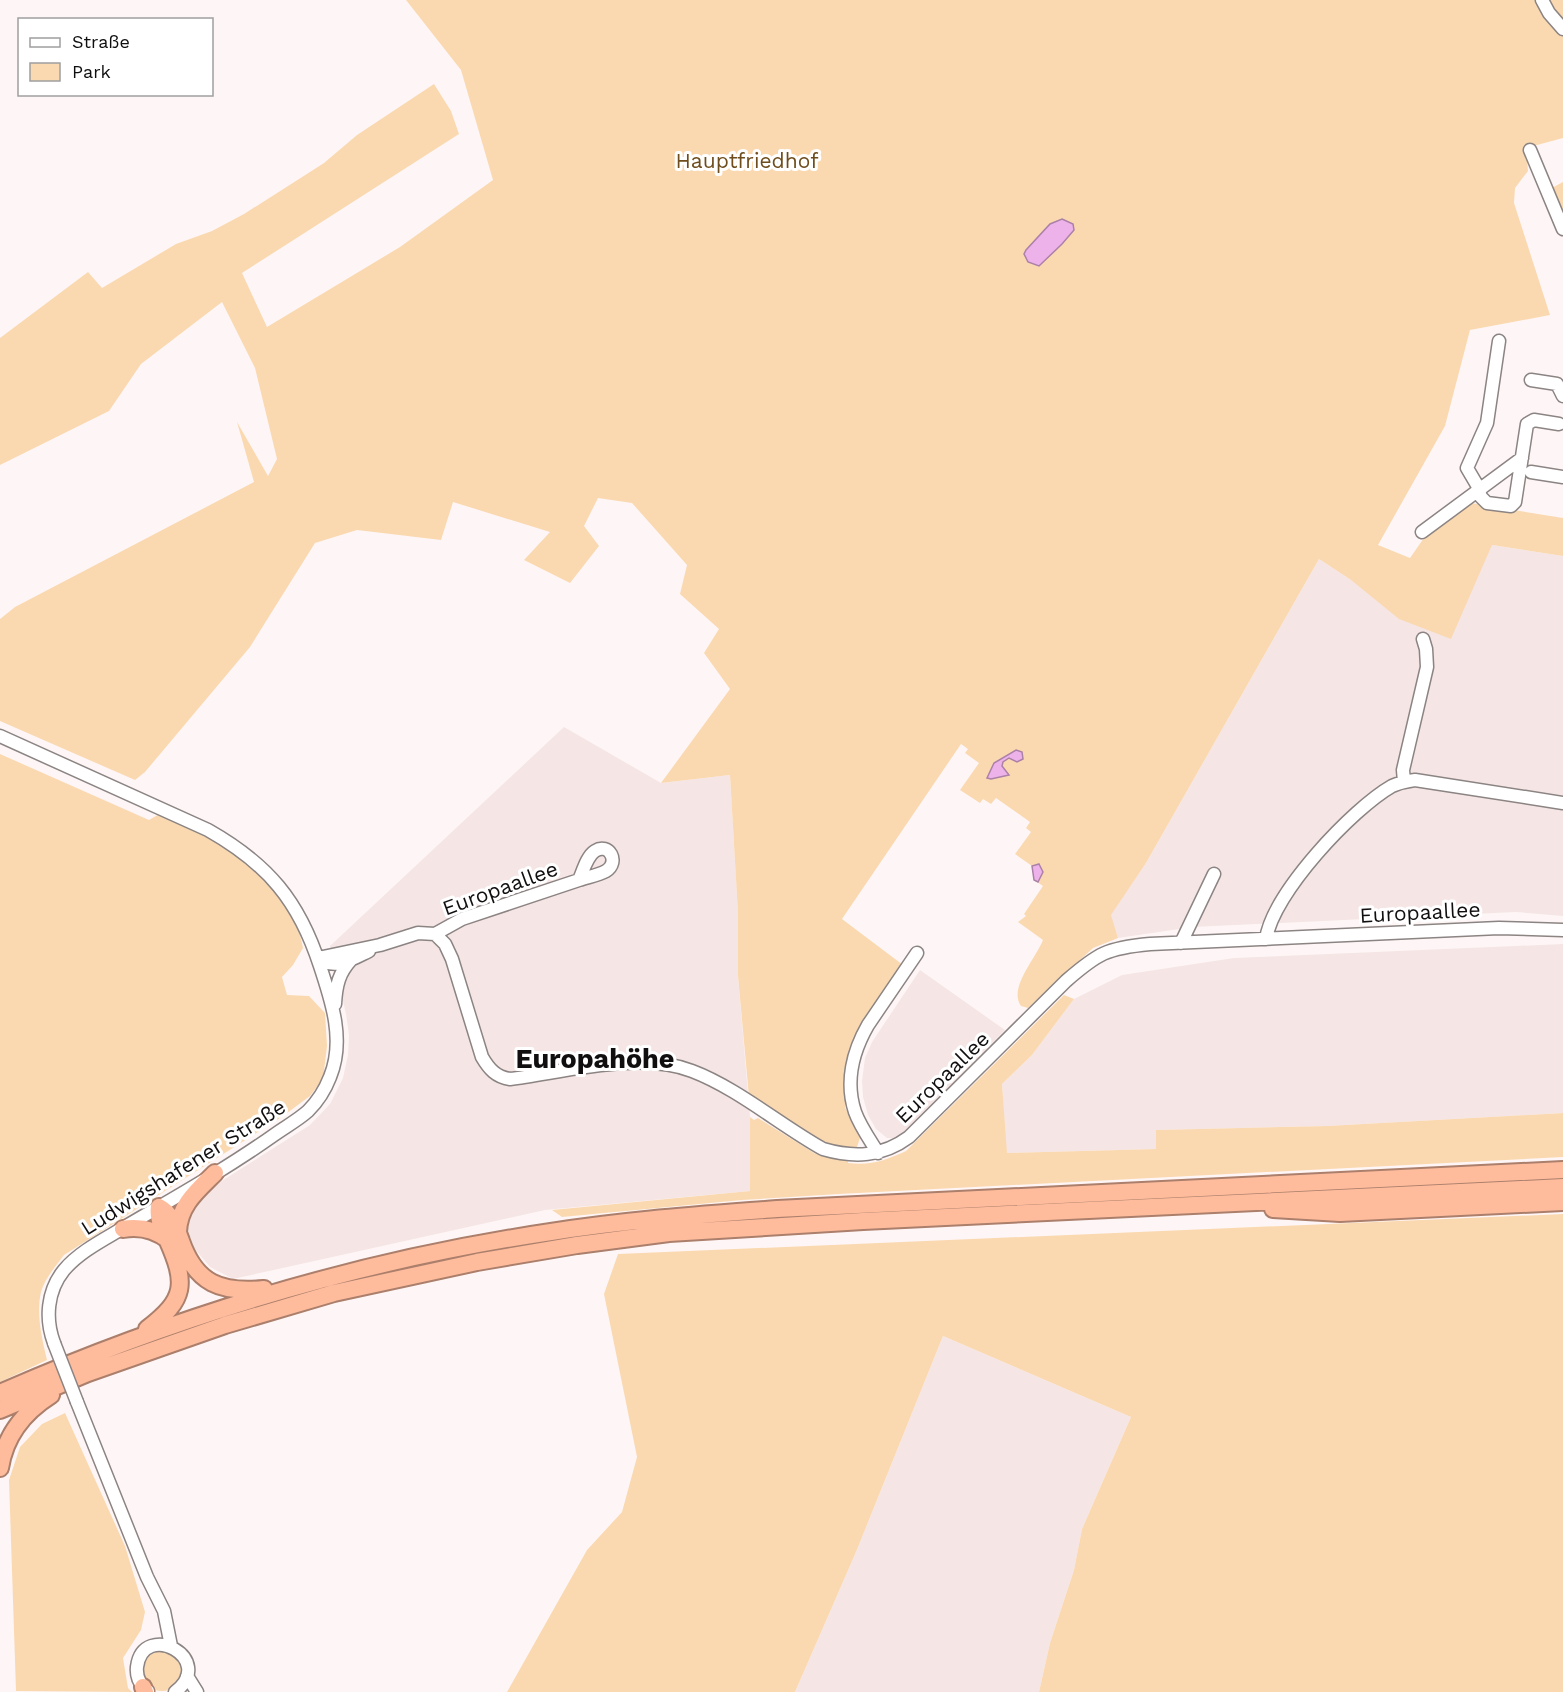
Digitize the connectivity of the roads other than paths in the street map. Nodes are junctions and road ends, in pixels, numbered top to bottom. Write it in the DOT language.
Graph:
graph roads {
  1 [pos="1542,0"];
  2 [pos="1563,29"];
  3 [pos="1530,150"];
  4 [pos="1563,229"];
  5 [pos="1499,341"];
  6 [pos="1531,380"];
  7 [pos="1563,396"];
  8 [pos="1562,423"];
  9 [pos="1522,458"];
  10 [pos="1531,472"];
  11 [pos="1563,477"];
  12 [pos="1478,490"];
  13 [pos="1422,532"];
  14 [pos="1423,639"];
  15 [pos="0,736"];
  16 [pos="1404,782"];
  17 [pos="1563,803"];
  18 [pos="1214,874"];
  19 [pos="579,880"];
  20 [pos="1563,930"];
  21 [pos="435,934"];
  22 [pos="1266,939"];
  23 [pos="1181,943"];
  24 [pos="380,945"];
  25 [pos="917,953"];
  26 [pos="318,958"];
  27 [pos="351,960"];
  28 [pos="334,1017"];
  29 [pos="878,1153"];
  30 [pos="1563,1163"];
  31 [pos="1563,1170"];
  32 [pos="1528,1172"];
  33 [pos="215,1173"];
  34 [pos="1563,1187"];
  35 [pos="1234,1202"];
  36 [pos="1563,1202"];
  37 [pos="159,1207"];
  38 [pos="123,1228"];
  39 [pos="173,1236"];
  40 [pos="294,1286"];
  41 [pos="137,1337"];
  42 [pos="88,1373"];
  43 [pos="0,1393"];
  44 [pos="0,1410"];
  45 [pos="0,1468"];
  46 [pos="147,1577"];
  47 [pos="171,1646"];
  48 [pos="149,1649"];
  49 [pos="187,1676"];
  50 [pos="146,1690"];
  51 [pos="176,1692"];
  52 [pos="182,1692"];
  53 [pos="197,1692"];
  1 -- 2 [label="street"];
  3 -- 4 [label="street"];
  5 -- 12 [label="street"];
  6 -- 7 [label="street"];
  8 -- 9 [label="street"];
  9 -- 12 [label="street"];
  9 -- 12 [label="street"];
  10 -- 11 [label="street"];
  12 -- 13 [label="street"];
  14 -- 16 [label="street"];
  15 -- 26 [label="street, Ludwigshafener Straße"];
  16 -- 17 [label="street"];
  16 -- 22 [label="street"];
  18 -- 23 [label="street"];
  19 -- 21 [label="street, Europaallee"];
  20 -- 22 [label="street, Europaallee"];
  21 -- 24 [label="street, Europaallee"];
  21 -- 29 [label="street, Europaallee"];
  22 -- 23 [label="street, Europaallee"];
  23 -- 29 [label="street, Europaallee"];
  24 -- 26 [label="street, Europaallee"];
  24 -- 27 [label="street, Europaallee"];
  25 -- 29 [label="street"];
  26 -- 27 [label="street, Europaallee"];
  26 -- 28 [label="street, Ludwigshafener Straße"];
  27 -- 28 [label="street"];
  28 -- 33 [label="street, Ludwigshafener Straße"];
  30 -- 32 [label="highway"];
  31 -- 32 [label="highway"];
  32 -- 40 [label="highway"];
  33 -- 37 [label="street, Ludwigshafener Straße"];
  33 -- 39 [label="highway"];
  34 -- 35 [label="highway"];
  35 -- 36 [label="highway"];
  35 -- 42 [label="highway"];
  37 -- 38 [label="street, Ludwigshafener Straße"];
  37 -- 39 [label="highway"];
  38 -- 39 [label="highway"];
  38 -- 46 [label="street, Ludwigshafener Straße, bridge"];
  39 -- 40 [label="highway"];
  39 -- 41 [label="highway"];
  40 -- 41 [label="highway"];
  41 -- 43 [label="highway"];
  42 -- 44 [label="highway"];
  42 -- 45 [label="highway"];
  46 -- 47 [label="street, Ludwigshafener Straße"];
  46 -- 48 [label="street, Ludwigshafener Straße"];
  47 -- 48 [label="street"];
  47 -- 49 [label="street"];
  48 -- 50 [label="street, Ludwigshafener Straße"];
  49 -- 51 [label="street"];
  49 -- 53 [label="street"];
  51 -- 52 [label="street"];
}
